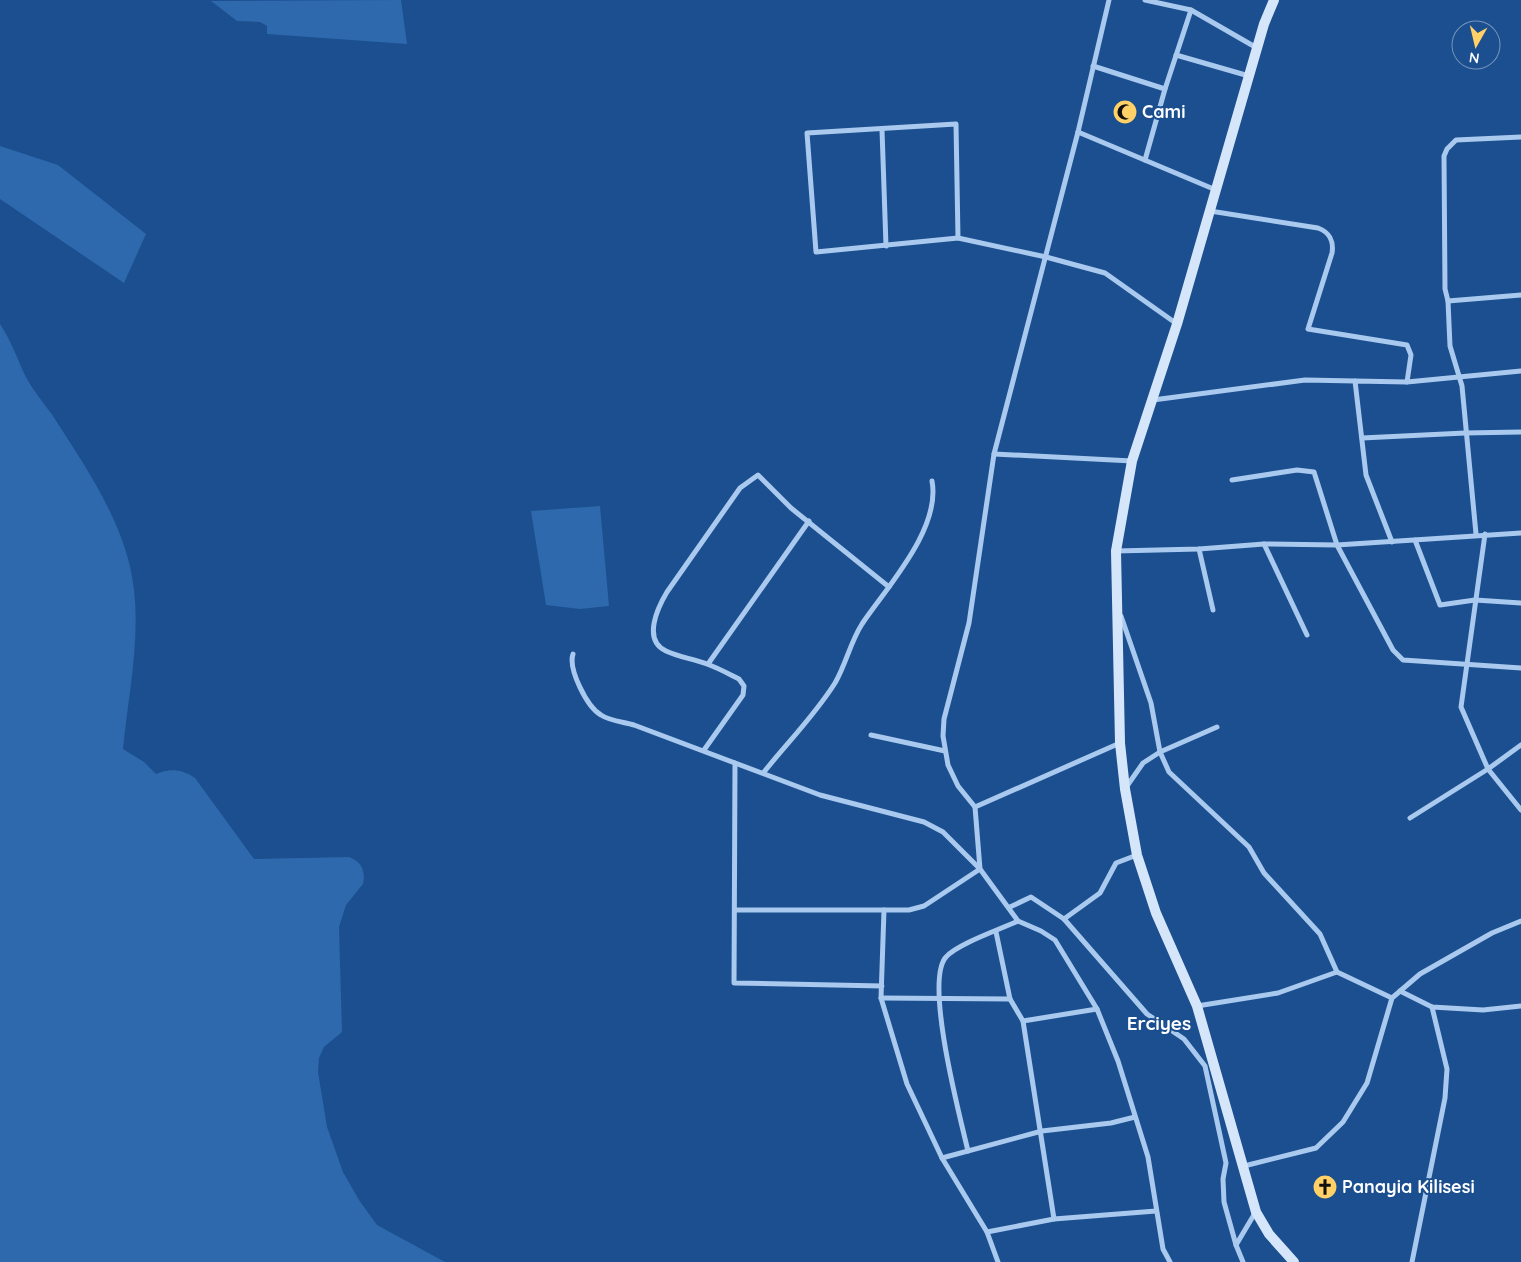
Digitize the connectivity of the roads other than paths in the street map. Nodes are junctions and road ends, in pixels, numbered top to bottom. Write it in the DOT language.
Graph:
graph roads {
  1 [pos="1109,0"];
  2 [pos="1145,0"];
  3 [pos="1266,0"];
  4 [pos="1274,0"];
  5 [pos="1191,10"];
  6 [pos="1264,24"];
  7 [pos="1257,48"];
  8 [pos="1176,55"];
  9 [pos="1093,66"];
  10 [pos="1249,76"];
  11 [pos="1165,89"];
  12 [pos="882,130"];
  13 [pos="1078,132"];
  14 [pos="1521,137"];
  15 [pos="1145,160"];
  16 [pos="1216,190"];
  17 [pos="1210,211"];
  18 [pos="958,238"];
  19 [pos="886,246"];
  20 [pos="1046,257"];
  21 [pos="1521,295"];
  22 [pos="1448,301"];
  23 [pos="1177,324"];
  24 [pos="1521,371"];
  25 [pos="1459,378"];
  26 [pos="1355,381"];
  27 [pos="1407,382"];
  28 [pos="1153,400"];
  29 [pos="1465,432"];
  30 [pos="1521,432"];
  31 [pos="1362,438"];
  32 [pos="994,454"];
  33 [pos="1132,461"];
  34 [pos="1232,480"];
  35 [pos="932,481"];
  36 [pos="809,521"];
  37 [pos="1521,533"];
  38 [pos="1476,534"];
  39 [pos="1485,534"];
  40 [pos="1416,540"];
  41 [pos="1392,542"];
  42 [pos="1264,544"];
  43 [pos="1337,545"];
  44 [pos="1199,549"];
  45 [pos="1116,552"];
  46 [pos="889,587"];
  47 [pos="1475,600"];
  48 [pos="1521,603"];
  49 [pos="1117,606"];
  50 [pos="1213,610"];
  51 [pos="1307,635"];
  52 [pos="573,654"];
  53 [pos="1466,663"];
  54 [pos="708,664"];
  55 [pos="1521,668"];
  56 [pos="1217,727"];
  57 [pos="871,735"];
  58 [pos="1120,743"];
  59 [pos="1521,745"];
  60 [pos="704,750"];
  61 [pos="945,751"];
  62 [pos="1160,752"];
  63 [pos="735,763"];
  64 [pos="1488,769"];
  65 [pos="764,772"];
  66 [pos="1125,789"];
  67 [pos="975,807"];
  68 [pos="1521,810"];
  69 [pos="1410,818"];
  70 [pos="1137,855"];
  71 [pos="980,869"];
  72 [pos="1010,907"];
  73 [pos="734,910"];
  74 [pos="884,910"];
  75 [pos="1064,919"];
  76 [pos="1018,921"];
  77 [pos="1521,921"];
  78 [pos="996,932"];
  79 [pos="1337,972"];
  80 [pos="882,986"];
  81 [pos="1400,991"];
  82 [pos="881,998"];
  83 [pos="1392,998"];
  84 [pos="940,999"];
  85 [pos="1010,999"];
  86 [pos="1197,1006"];
  87 [pos="1521,1006"];
  88 [pos="1432,1007"];
  89 [pos="1097,1009"];
  90 [pos="1023,1021"];
  91 [pos="1210,1066"];
  92 [pos="1136,1117"];
  93 [pos="1042,1131"];
  94 [pos="968,1151"];
  95 [pos="942,1158"];
  96 [pos="1244,1166"];
  97 [pos="1156,1211"];
  98 [pos="1256,1212"];
  99 [pos="1054,1219"];
  100 [pos="987,1232"];
  101 [pos="1236,1245"];
  102 [pos="998,1262"];
  103 [pos="1170,1262"];
  104 [pos="1243,1262"];
  105 [pos="1294,1262"];
  106 [pos="1412,1262"];
  1 -- 9 [label="street"];
  2 -- 5 [label="street"];
  3 -- 6 [label="street"];
  4 -- 6 [label="street"];
  5 -- 7 [label="street"];
  5 -- 8 [label="street"];
  6 -- 7 [label="street"];
  7 -- 10 [label="street"];
  8 -- 10 [label="street"];
  8 -- 11 [label="street"];
  9 -- 11 [label="street"];
  9 -- 13 [label="street"];
  10 -- 16 [label="street"];
  11 -- 15 [label="street"];
  12 -- 18 [label="street"];
  12 -- 19 [label="street"];
  12 -- 19 [label="street"];
  13 -- 15 [label="street"];
  13 -- 20 [label="street"];
  14 -- 22 [label="street"];
  15 -- 16 [label="street"];
  16 -- 17 [label="street"];
  17 -- 23 [label="street"];
  17 -- 27 [label="street"];
  18 -- 19 [label="street"];
  18 -- 20 [label="street"];
  20 -- 23 [label="street"];
  20 -- 32 [label="street"];
  21 -- 22 [label="street"];
  22 -- 25 [label="street"];
  23 -- 28 [label="street"];
  24 -- 25 [label="street"];
  25 -- 27 [label="street"];
  25 -- 29 [label="street"];
  26 -- 27 [label="street"];
  26 -- 28 [label="street"];
  26 -- 31 [label="street"];
  28 -- 33 [label="street"];
  29 -- 30 [label="street"];
  29 -- 31 [label="street"];
  29 -- 38 [label="street"];
  31 -- 41 [label="street"];
  32 -- 33 [label="street"];
  32 -- 61 [label="street"];
  33 -- 45 [label="street"];
  34 -- 43 [label="street"];
  35 -- 46 [label="street"];
  36 -- 46 [label="street"];
  36 -- 54 [label="street"];
  36 -- 54 [label="street"];
  37 -- 39 [label="street"];
  38 -- 39 [label="street"];
  38 -- 40 [label="street"];
  39 -- 47 [label="street"];
  40 -- 41 [label="street"];
  40 -- 47 [label="street"];
  41 -- 43 [label="street"];
  42 -- 43 [label="street"];
  42 -- 44 [label="street"];
  42 -- 51 [label="street"];
  43 -- 53 [label="street"];
  44 -- 45 [label="street"];
  44 -- 50 [label="street"];
  45 -- 49 [label="street"];
  46 -- 65 [label="street"];
  47 -- 48 [label="street"];
  47 -- 53 [label="street"];
  49 -- 58 [label="street"];
  49 -- 62 [label="street"];
  52 -- 60 [label="street"];
  53 -- 55 [label="street"];
  53 -- 64 [label="street"];
  54 -- 60 [label="street"];
  56 -- 62 [label="street"];
  57 -- 61 [label="street"];
  58 -- 66 [label="street"];
  58 -- 67 [label="street"];
  59 -- 64 [label="street"];
  60 -- 63 [label="street"];
  61 -- 67 [label="street"];
  62 -- 66 [label="street"];
  62 -- 79 [label="street"];
  63 -- 65 [label="street"];
  63 -- 73 [label="street"];
  64 -- 68 [label="street"];
  64 -- 69 [label="street"];
  65 -- 71 [label="street"];
  66 -- 70 [label="street"];
  67 -- 71 [label="street"];
  70 -- 75 [label="street"];
  70 -- 86 [label="street"];
  71 -- 72 [label="street"];
  71 -- 74 [label="street"];
  72 -- 75 [label="street"];
  72 -- 76 [label="street"];
  73 -- 74 [label="street"];
  73 -- 80 [label="street"];
  74 -- 80 [label="street"];
  75 -- 91 [label="street"];
  76 -- 78 [label="street"];
  76 -- 89 [label="street"];
  77 -- 81 [label="street"];
  78 -- 84 [label="street"];
  78 -- 85 [label="street"];
  79 -- 83 [label="street"];
  79 -- 86 [label="street"];
  80 -- 82 [label="street"];
  81 -- 83 [label="street"];
  81 -- 88 [label="street"];
  82 -- 84 [label="street"];
  82 -- 95 [label="street"];
  83 -- 96 [label="street"];
  84 -- 85 [label="street"];
  84 -- 94 [label="street"];
  85 -- 90 [label="street"];
  86 -- 91 [label="street"];
  87 -- 88 [label="street"];
  88 -- 106 [label="street"];
  89 -- 90 [label="street"];
  89 -- 92 [label="street"];
  90 -- 93 [label="street"];
  91 -- 96 [label="street"];
  91 -- 101 [label="street"];
  92 -- 93 [label="street"];
  92 -- 97 [label="street"];
  93 -- 94 [label="street"];
  93 -- 99 [label="street"];
  94 -- 95 [label="street"];
  95 -- 100 [label="street"];
  96 -- 98 [label="street"];
  97 -- 99 [label="street"];
  97 -- 103 [label="street"];
  98 -- 101 [label="street"];
  98 -- 105 [label="street"];
  99 -- 100 [label="street"];
  100 -- 102 [label="street"];
  101 -- 104 [label="street"];
}
